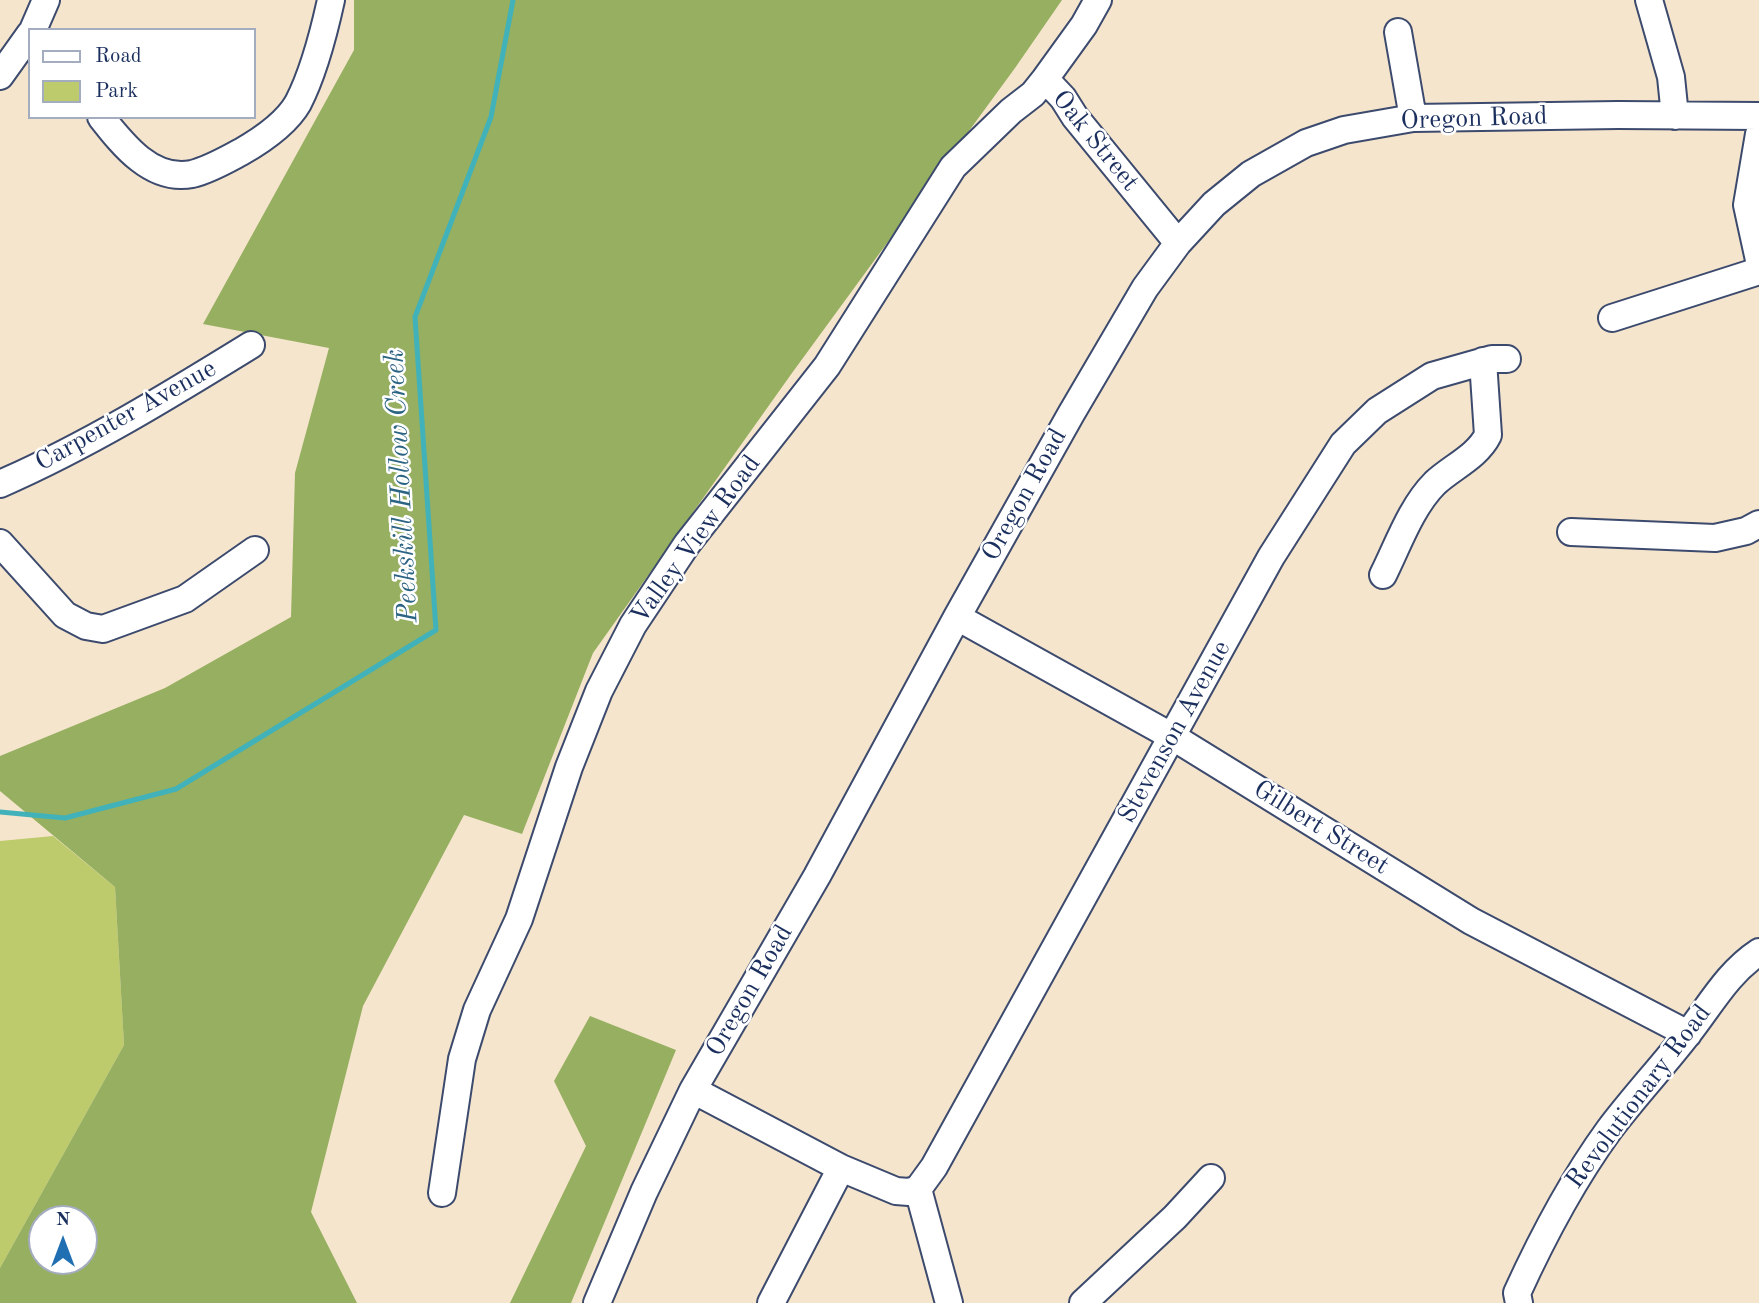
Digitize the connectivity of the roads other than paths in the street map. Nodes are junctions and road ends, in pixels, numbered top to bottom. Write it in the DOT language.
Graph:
graph roads {
  1 [pos="46,0"];
  2 [pos="331,0"];
  3 [pos="1098,0"];
  4 [pos="1649,0"];
  5 [pos="34,28"];
  6 [pos="1398,32"];
  7 [pos="28,37"];
  8 [pos="0,76"];
  9 [pos="1045,79"];
  10 [pos="1675,116"];
  11 [pos="1759,116"];
  12 [pos="1413,118"];
  13 [pos="103,119"];
  14 [pos="1759,134"];
  15 [pos="1178,243"];
  16 [pos="1759,260"];
  17 [pos="1759,271"];
  18 [pos="1612,318"];
  19 [pos="251,345"];
  20 [pos="0,484"];
  21 [pos="1759,524"];
  22 [pos="1571,532"];
  23 [pos="0,543"];
  24 [pos="255,550"];
  25 [pos="1383,575"];
  26 [pos="957,617"];
  27 [pos="1172,737"];
  28 [pos="1759,952"];
  29 [pos="1688,1034"];
  30 [pos="693,1090"];
  31 [pos="841,1168"];
  32 [pos="1211,1178"];
  33 [pos="918,1189"];
  34 [pos="442,1193"];
  35 [pos="1518,1298"];
  36 [pos="597,1303"];
  37 [pos="771,1303"];
  38 [pos="949,1303"];
  39 [pos="1083,1303"];
  1 -- 5 [label="street"];
  2 -- 13 [label="street"];
  3 -- 9 [label="street, Oak Street"];
  4 -- 10 [label="street"];
  6 -- 12 [label="street"];
  7 -- 8 [label="street"];
  9 -- 15 [label="street, Oak Street"];
  9 -- 34 [label="street, Valley View Road"];
  10 -- 11 [label="street, Oregon Road"];
  10 -- 12 [label="street, Oregon Road"];
  12 -- 15 [label="street, Oregon Road"];
  14 -- 16 [label="street"];
  15 -- 26 [label="street, Oregon Road"];
  17 -- 18 [label="street"];
  19 -- 20 [label="street, Carpenter Avenue"];
  21 -- 22 [label="street"];
  23 -- 24 [label="street"];
  25 -- 27 [label="street, Stevenson Avenue"];
  26 -- 27 [label="street, Gilbert Street"];
  26 -- 30 [label="street, Oregon Road"];
  27 -- 29 [label="street, Gilbert Street"];
  27 -- 33 [label="street, Stevenson Avenue"];
  28 -- 29 [label="street, Revolutionary Road"];
  29 -- 35 [label="street, Revolutionary Road"];
  30 -- 31 [label="street"];
  30 -- 36 [label="street, Oregon Road"];
  31 -- 33 [label="street"];
  31 -- 37 [label="street"];
  32 -- 39 [label="street"];
  33 -- 38 [label="street"];
}
